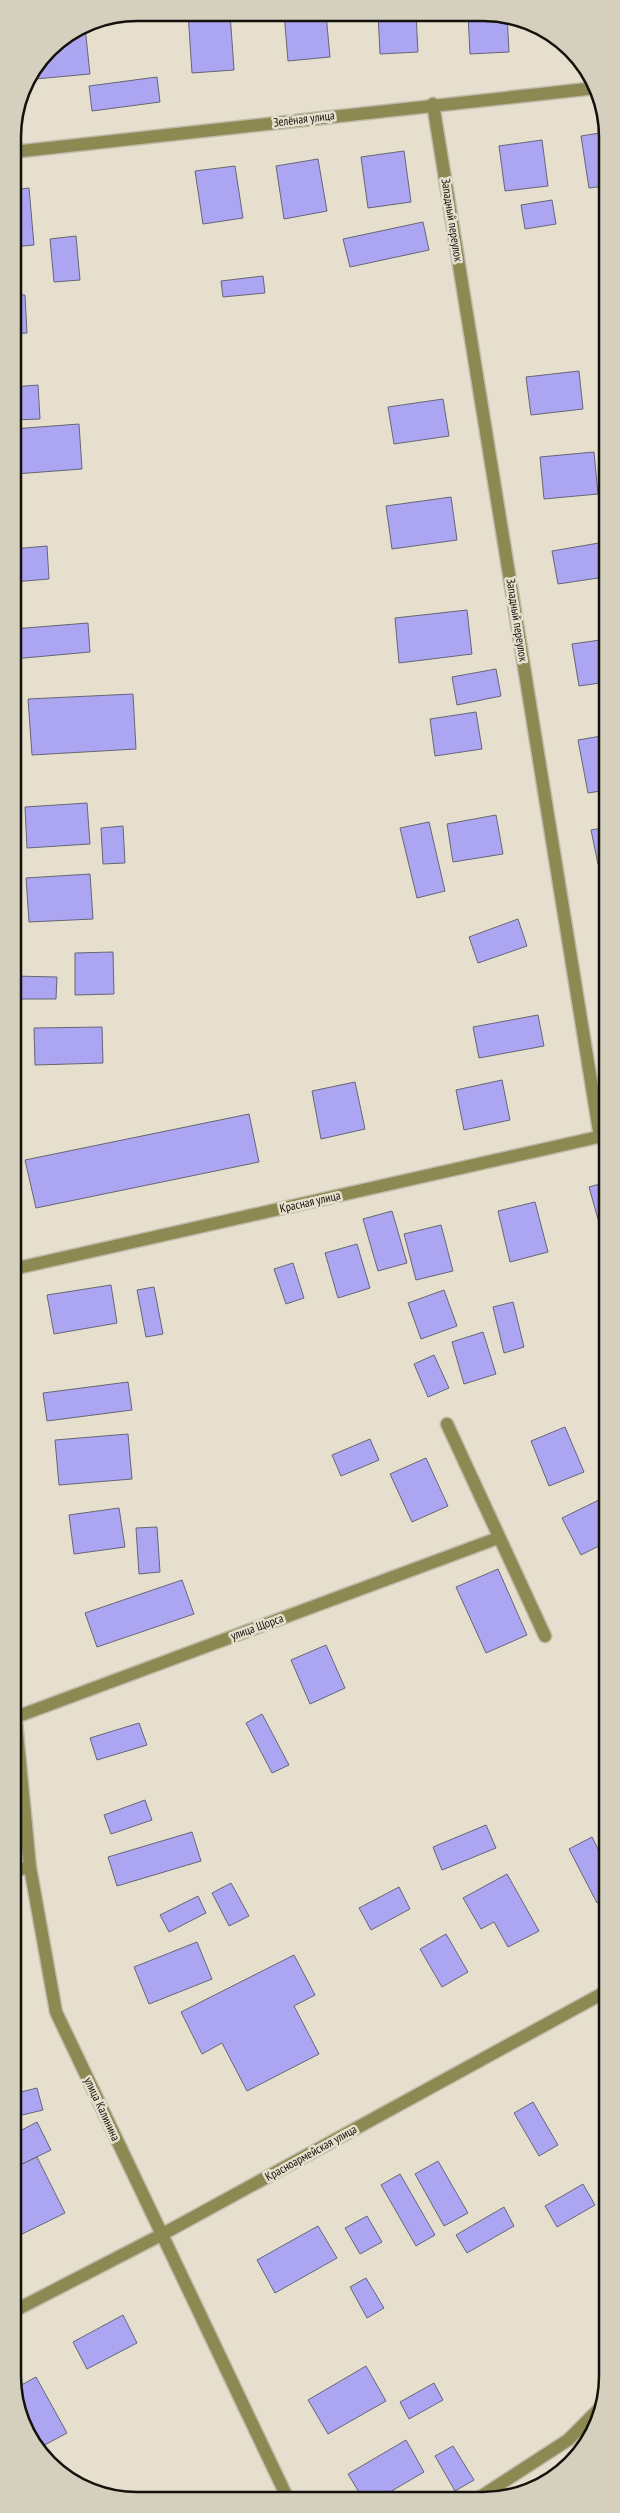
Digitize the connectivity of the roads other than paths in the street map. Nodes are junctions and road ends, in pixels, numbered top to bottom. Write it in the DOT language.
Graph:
graph roads {
  1 [pos="588,89"];
  2 [pos="433,104"];
  3 [pos="21,151"];
  4 [pos="599,1112"];
  5 [pos="599,1137"];
  6 [pos="21,1267"];
  7 [pos="447,1424"];
  8 [pos="498,1538"];
  9 [pos="545,1636"];
  10 [pos="21,1715"];
  11 [pos="21,1771"];
  12 [pos="30,1868"];
  13 [pos="21,1870"];
  14 [pos="599,1995"];
  15 [pos="161,2234"];
  16 [pos="21,2307"];
  17 [pos="592,2416"];
  18 [pos="285,2492"];
  19 [pos="488,2492"];
  1 -- 2 [label="street, Зелёная улица"];
  2 -- 3 [label="street, Зелёная улица"];
  2 -- 4 [label="street, Западный переулок"];
  5 -- 6 [label="street, Красная улица"];
  7 -- 8 [label="street"];
  8 -- 9 [label="street"];
  8 -- 10 [label="street, улица Щорса"];
  11 -- 12 [label="street, улица Калинина"];
  12 -- 13 [label="street"];
  12 -- 15 [label="street, улица Калинина"];
  14 -- 15 [label="street, Красноармейская улица"];
  15 -- 16 [label="street, Красноармейская улица"];
  15 -- 18 [label="street, улица Калинина"];
  17 -- 19 [label="street"];
}
